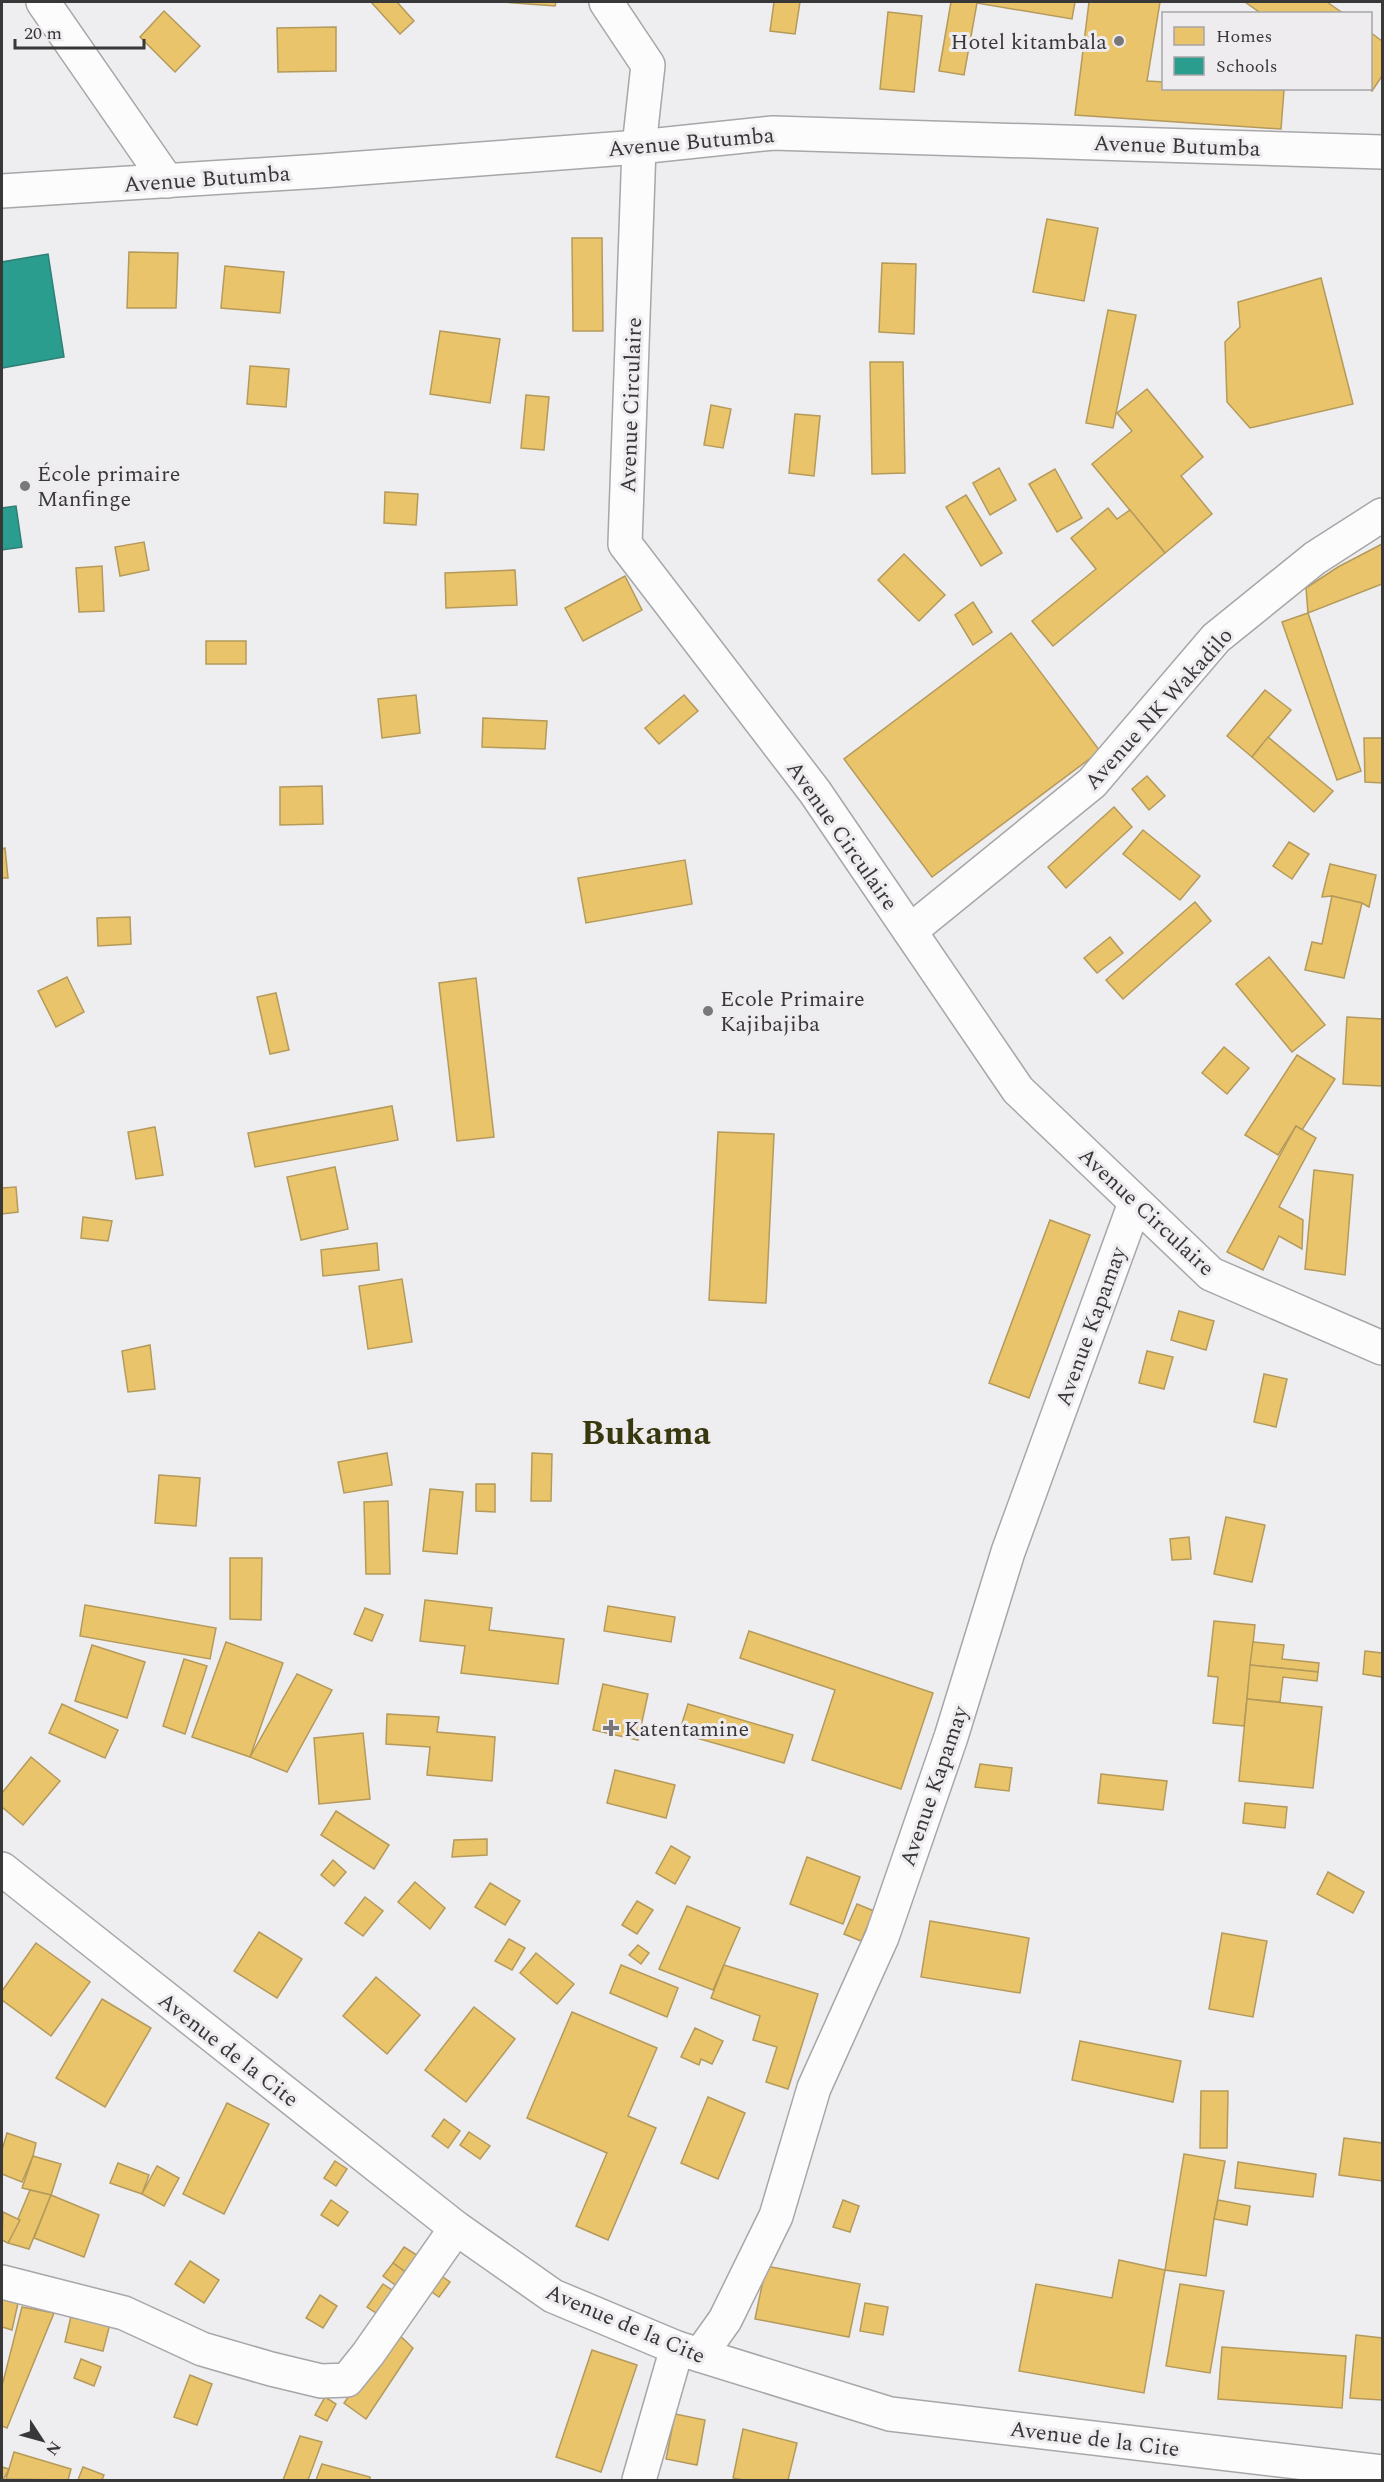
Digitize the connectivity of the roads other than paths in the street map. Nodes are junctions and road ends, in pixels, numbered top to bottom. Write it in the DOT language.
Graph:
graph roads {
  1 [pos="43,2"];
  2 [pos="606,2"];
  3 [pos="639,147"];
  4 [pos="1383,153"];
  5 [pos="167,181"];
  6 [pos="2,191"];
  7 [pos="1383,515"];
  8 [pos="910,931"];
  9 [pos="1135,1203"];
  10 [pos="1383,1347"];
  11 [pos="2,1869"];
  12 [pos="456,2228"];
  13 [pos="2,2282"];
  14 [pos="688,2352"];
  15 [pos="1383,2472"];
  16 [pos="639,2481"];
  1 -- 5 [label="street"];
  2 -- 3 [label="street, Avenue Circulaire"];
  3 -- 4 [label="street, Avenue Butumba"];
  3 -- 5 [label="street, Avenue Butumba"];
  3 -- 8 [label="street, Avenue Circulaire"];
  5 -- 6 [label="street, Avenue Butumba"];
  7 -- 8 [label="street, Avenue NK Wakadilo"];
  8 -- 9 [label="street, Avenue Circulaire"];
  9 -- 10 [label="street, Avenue Circulaire"];
  9 -- 14 [label="street, Avenue Kapamay"];
  11 -- 12 [label="street, Avenue de la Cite"];
  12 -- 13 [label="street"];
  12 -- 14 [label="street, Avenue de la Cite"];
  14 -- 15 [label="street, Avenue de la Cite"];
  14 -- 16 [label="street, Avenue Kapamay"];
}
